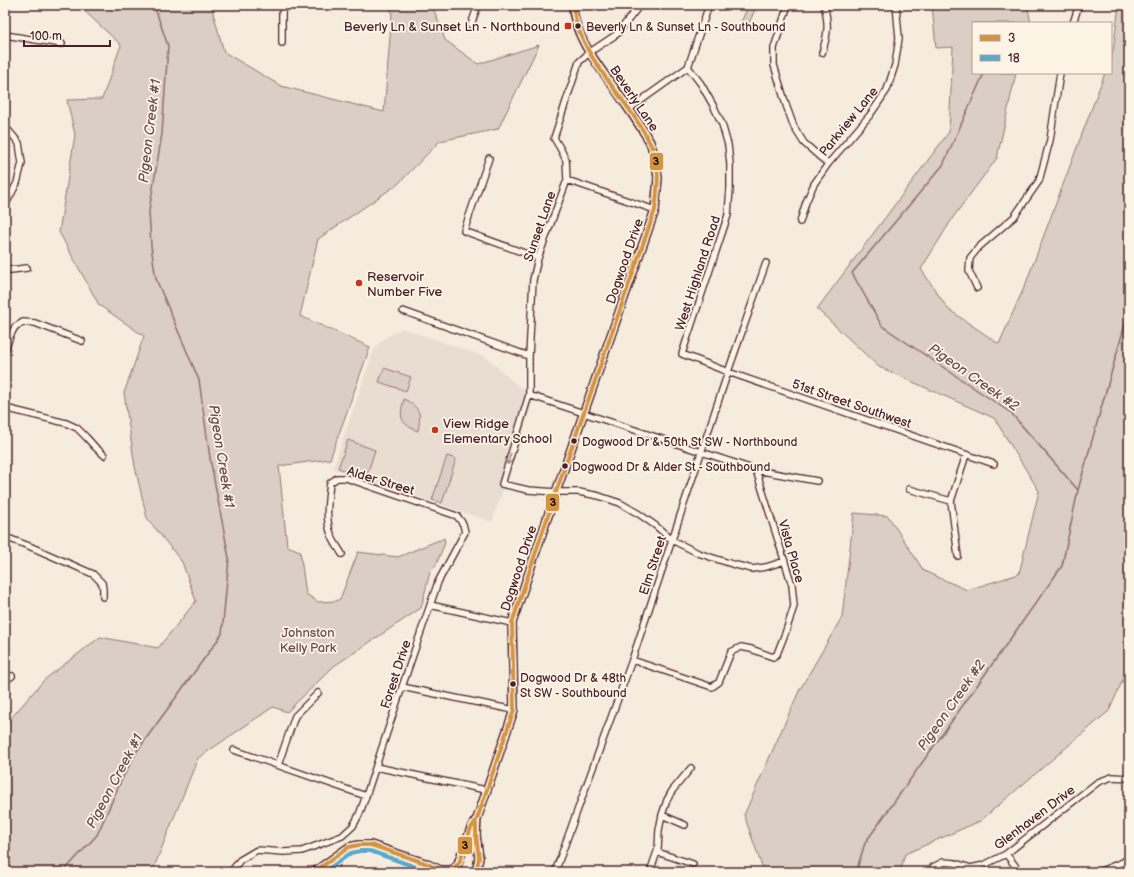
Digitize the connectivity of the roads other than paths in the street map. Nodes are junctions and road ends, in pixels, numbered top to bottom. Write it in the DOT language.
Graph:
graph roads {
  1 [pos="284,5"];
  2 [pos="478,5"];
  3 [pos="573,5"];
  4 [pos="638,5"];
  5 [pos="709,5"];
  6 [pos="788,5"];
  7 [pos="824,5"];
  8 [pos="896,5"];
  9 [pos="1079,5"];
  10 [pos="1073,22"];
  11 [pos="471,25"];
  12 [pos="5,35"];
  13 [pos="282,43"];
  14 [pos="62,44"];
  15 [pos="590,52"];
  16 [pos="822,53"];
  17 [pos="688,67"];
  18 [pos="1060,74"];
  19 [pos="628,109"];
  20 [pos="5,128"];
  21 [pos="489,158"];
  22 [pos="828,164"];
  23 [pos="567,180"];
  24 [pos="5,206"];
  25 [pos="655,210"];
  26 [pos="800,222"];
  27 [pos="538,258"];
  28 [pos="766,263"];
  29 [pos="27,268"];
  30 [pos="5,269"];
  31 [pos="977,288"];
  32 [pos="403,311"];
  33 [pos="82,341"];
  34 [pos="5,351"];
  35 [pos="529,356"];
  36 [pos="703,362"];
  37 [pos="728,372"];
  38 [pos="529,395"];
  39 [pos="5,408"];
  40 [pos="584,414"];
  41 [pos="701,452"];
  42 [pos="104,455"];
  43 [pos="966,455"];
  44 [pos="994,464"];
  45 [pos="756,470"];
  46 [pos="817,482"];
  47 [pos="909,489"];
  48 [pos="556,492"];
  49 [pos="951,501"];
  50 [pos="465,532"];
  51 [pos="5,537"];
  52 [pos="672,540"];
  53 [pos="342,554"];
  54 [pos="958,556"];
  55 [pos="785,561"];
  56 [pos="103,597"];
  57 [pos="430,605"];
  58 [pos="512,623"];
  59 [pos="632,660"];
  60 [pos="12,676"];
  61 [pos="5,681"];
  62 [pos="402,687"];
  63 [pos="318,693"];
  64 [pos="514,710"];
  65 [pos="234,750"];
  66 [pos="278,765"];
  67 [pos="376,767"];
  68 [pos="691,768"];
  69 [pos="1129,778"];
  70 [pos="486,790"];
  71 [pos="366,796"];
  72 [pos="662,815"];
  73 [pos="476,819"];
  74 [pos="685,825"];
  75 [pos="657,852"];
  76 [pos="340,854"];
  77 [pos="1006,854"];
  78 [pos="1129,857"];
  79 [pos="693,864"];
  80 [pos="443,871"];
  81 [pos="231,872"];
  82 [pos="314,872"];
  83 [pos="334,872"];
  84 [pos="476,872"];
  85 [pos="555,872"];
  86 [pos="650,872"];
  87 [pos="931,872"];
  88 [pos="1020,872"];
  89 [pos="1098,872"];
  1 -- 13 [label="street"];
  2 -- 11 [label="street"];
  3 -- 15 [label="street, Beverly Lane"];
  4 -- 15 [label="street, Sunset Lane"];
  5 -- 17 [label="street"];
  6 -- 22 [label="street"];
  7 -- 16 [label="street"];
  8 -- 22 [label="street, Parkview Lane"];
  9 -- 10 [label="street"];
  12 -- 14 [label="street"];
  15 -- 19 [label="street, Beverly Lane"];
  15 -- 23 [label="street, Sunset Lane"];
  17 -- 19 [label="street"];
  17 -- 36 [label="street, West Highland Road"];
  18 -- 31 [label="street"];
  19 -- 25 [label="street, Beverly Lane"];
  20 -- 24 [label="street"];
  21 -- 27 [label="street"];
  22 -- 26 [label="street, Parkview Lane"];
  23 -- 25 [label="street"];
  23 -- 27 [label="street, Sunset Lane"];
  25 -- 40 [label="street, Dogwood Drive"];
  27 -- 35 [label="street, Sunset Lane"];
  28 -- 37 [label="street, Elm Street"];
  29 -- 30 [label="street"];
  32 -- 35 [label="street"];
  33 -- 34 [label="street"];
  35 -- 38 [label="street, Sunset Lane"];
  36 -- 37 [label="street, 51st Street Southwest"];
  37 -- 41 [label="street, Elm Street"];
  37 -- 43 [label="street, 51st Street Southwest"];
  38 -- 40 [label="street"];
  38 -- 48 [label="street, Sunset Lane, one-way"];
  39 -- 42 [label="street"];
  40 -- 41 [label="street"];
  40 -- 48 [label="street, Dogwood Drive"];
  41 -- 45 [label="street"];
  41 -- 52 [label="street, Elm Street"];
  43 -- 44 [label="street, 51st Street Southwest"];
  43 -- 49 [label="street"];
  45 -- 46 [label="street"];
  45 -- 55 [label="street, Vista Place"];
  47 -- 49 [label="street"];
  48 -- 52 [label="street"];
  48 -- 58 [label="street, Dogwood Drive"];
  49 -- 54 [label="street"];
  50 -- 53 [label="street, Alder Street"];
  50 -- 57 [label="street, Forest Drive"];
  51 -- 56 [label="street"];
  52 -- 55 [label="street"];
  52 -- 59 [label="street, Elm Street"];
  55 -- 59 [label="street, Vista Place"];
  57 -- 58 [label="street"];
  57 -- 62 [label="street, Forest Drive"];
  58 -- 64 [label="street, Dogwood Drive"];
  59 -- 85 [label="street, Elm Street"];
  60 -- 61 [label="street"];
  62 -- 64 [label="street"];
  62 -- 67 [label="street, Forest Drive"];
  63 -- 66 [label="street"];
  64 -- 70 [label="street, Dogwood Drive"];
  65 -- 66 [label="street"];
  66 -- 71 [label="street"];
  67 -- 70 [label="street"];
  67 -- 71 [label="street, Forest Drive"];
  68 -- 72 [label="street"];
  69 -- 77 [label="street, Glenhaven Drive"];
  70 -- 73 [label="street, Dogwood Drive"];
  71 -- 81 [label="street, Forest Drive"];
  72 -- 74 [label="street"];
  72 -- 75 [label="street"];
  73 -- 80 [label="street"];
  73 -- 84 [label="street, Dogwood Drive"];
  75 -- 79 [label="street"];
  75 -- 86 [label="street"];
  76 -- 80 [label="street"];
  76 -- 82 [label="street"];
  76 -- 83 [label="street"];
  77 -- 87 [label="street, Glenhaven Drive"];
  77 -- 88 [label="street"];
  78 -- 89 [label="street"];
}
